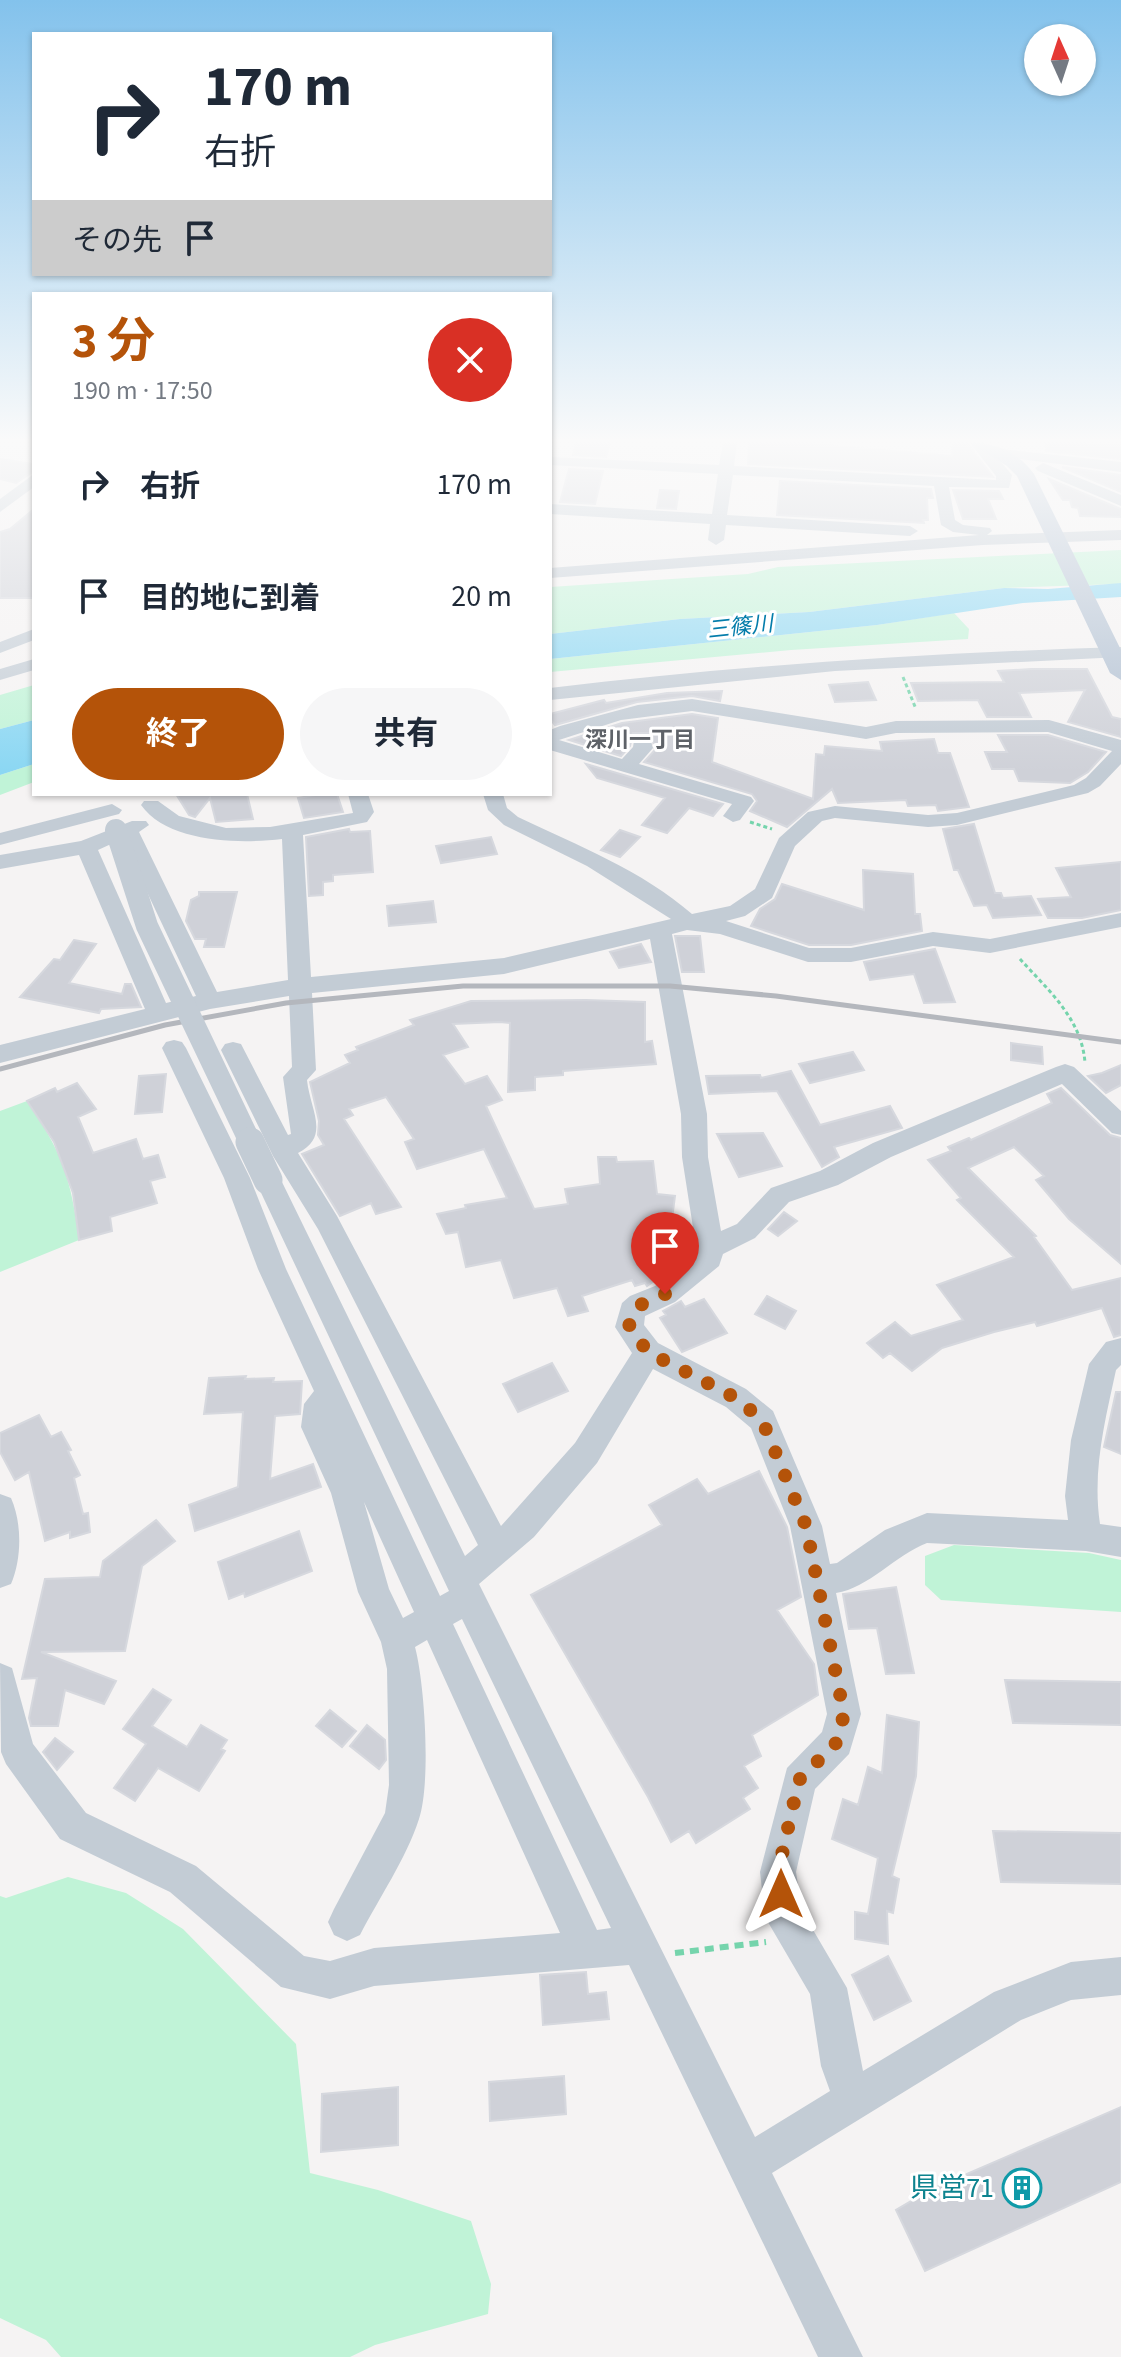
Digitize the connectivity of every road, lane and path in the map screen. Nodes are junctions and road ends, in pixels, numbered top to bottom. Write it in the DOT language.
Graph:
graph roads {
  1 [pos="839,553"];
  2 [pos="1063,553"];
  3 [pos="552,573"];
  4 [pos="32,635"];
  5 [pos="0,648"];
  6 [pos="1115,656"];
  7 [pos="32,665"];
  8 [pos="902,674"];
  9 [pos="0,675"];
  10 [pos="552,694"];
  11 [pos="920,727"];
  12 [pos="552,736"];
  13 [pos="642,739"];
  14 [pos="552,745"];
  15 [pos="1121,751"];
  16 [pos="626,766"];
  17 [pos="359,796"];
  18 [pos="494,796"];
  19 [pos="116,816"];
  20 [pos="733,816"];
  21 [pos="292,831"];
  22 [pos="793,837"];
  23 [pos="0,839"];
  24 [pos="86,847"];
  25 [pos="0,862"];
  26 [pos="1121,920"];
  27 [pos="688,923"];
  28 [pos="660,930"];
  29 [pos="1007,943"];
  30 [pos="301,986"];
  31 [pos="210,1001"];
  32 [pos="158,1012"];
  33 [pos="174,1048"];
  34 [pos="233,1050"];
  35 [pos="0,1054"];
  36 [pos="1065,1073"];
  37 [pos="1121,1126"];
  38 [pos="283,1149"];
  39 [pos="711,1248"];
  40 [pos="1121,1350"];
  41 [pos="648,1352"];
  42 [pos="330,1395"];
  43 [pos="0,1508"];
  44 [pos="1086,1536"];
  45 [pos="1121,1542"];
  46 [pos="496,1549"];
  47 [pos="0,1573"];
  48 [pos="819,1581"];
  49 [pos="464,1589"];
  50 [pos="434,1620"];
  51 [pos="397,1640"];
  52 [pos="0,1680"];
  53 [pos="347,1922"];
  54 [pos="774,1940"];
  55 [pos="657,1949"];
  56 [pos="587,1950"];
  57 [pos="1121,1976"];
  58 [pos="853,2100"];
  59 [pos="748,2164"];
  60 [pos="841,2357"];
  1 -- 3 [label="street"];
  2 -- 6 [label="main road"];
  4 -- 5 [label="street"];
  6 -- 10 [label="street"];
  7 -- 9 [label="street"];
  8 -- 11 [label="path"];
  11 -- 12 [label="street"];
  11 -- 15 [label="street"];
  13 -- 16 [label="street"];
  14 -- 16 [label="street"];
  15 -- 22 [label="street"];
  16 -- 20 [label="street"];
  17 -- 21 [label="street"];
  18 -- 27 [label="street"];
  19 -- 21 [label="street"];
  19 -- 23 [label="street"];
  19 -- 24 [label="street"];
  19 -- 31 [label="street"];
  19 -- 49 [label="street, bridge"];
  20 -- 22 [label="path"];
  21 -- 30 [label="street"];
  22 -- 27 [label="street"];
  24 -- 25 [label="street"];
  24 -- 32 [label="street"];
  26 -- 29 [label="street"];
  27 -- 28 [label="street"];
  27 -- 29 [label="street"];
  28 -- 30 [label="street"];
  28 -- 39 [label="street"];
  29 -- 36 [label="path"];
  30 -- 31 [label="street"];
  30 -- 38 [label="street"];
  31 -- 32 [label="street"];
  32 -- 35 [label="street"];
  33 -- 42 [label="street"];
  34 -- 38 [label="street"];
  36 -- 37 [label="street"];
  36 -- 39 [label="street"];
  38 -- 46 [label="street"];
  39 -- 41 [label="street"];
  40 -- 44 [label="street"];
  41 -- 46 [label="street"];
  41 -- 48 [label="street"];
  42 -- 50 [label="street"];
  42 -- 51 [label="street"];
  43 -- 47 [label="street"];
  44 -- 45 [label="street"];
  44 -- 48 [label="street"];
  46 -- 49 [label="street"];
  48 -- 58 [label="street"];
  49 -- 50 [label="street"];
  49 -- 55 [label="street"];
  50 -- 51 [label="street"];
  50 -- 56 [label="street"];
  51 -- 53 [label="street"];
  52 -- 56 [label="street"];
  54 -- 55 [label="path"];
  55 -- 56 [label="street"];
  55 -- 59 [label="street"];
  57 -- 58 [label="street"];
  58 -- 59 [label="street"];
  59 -- 60 [label="street"];
}
